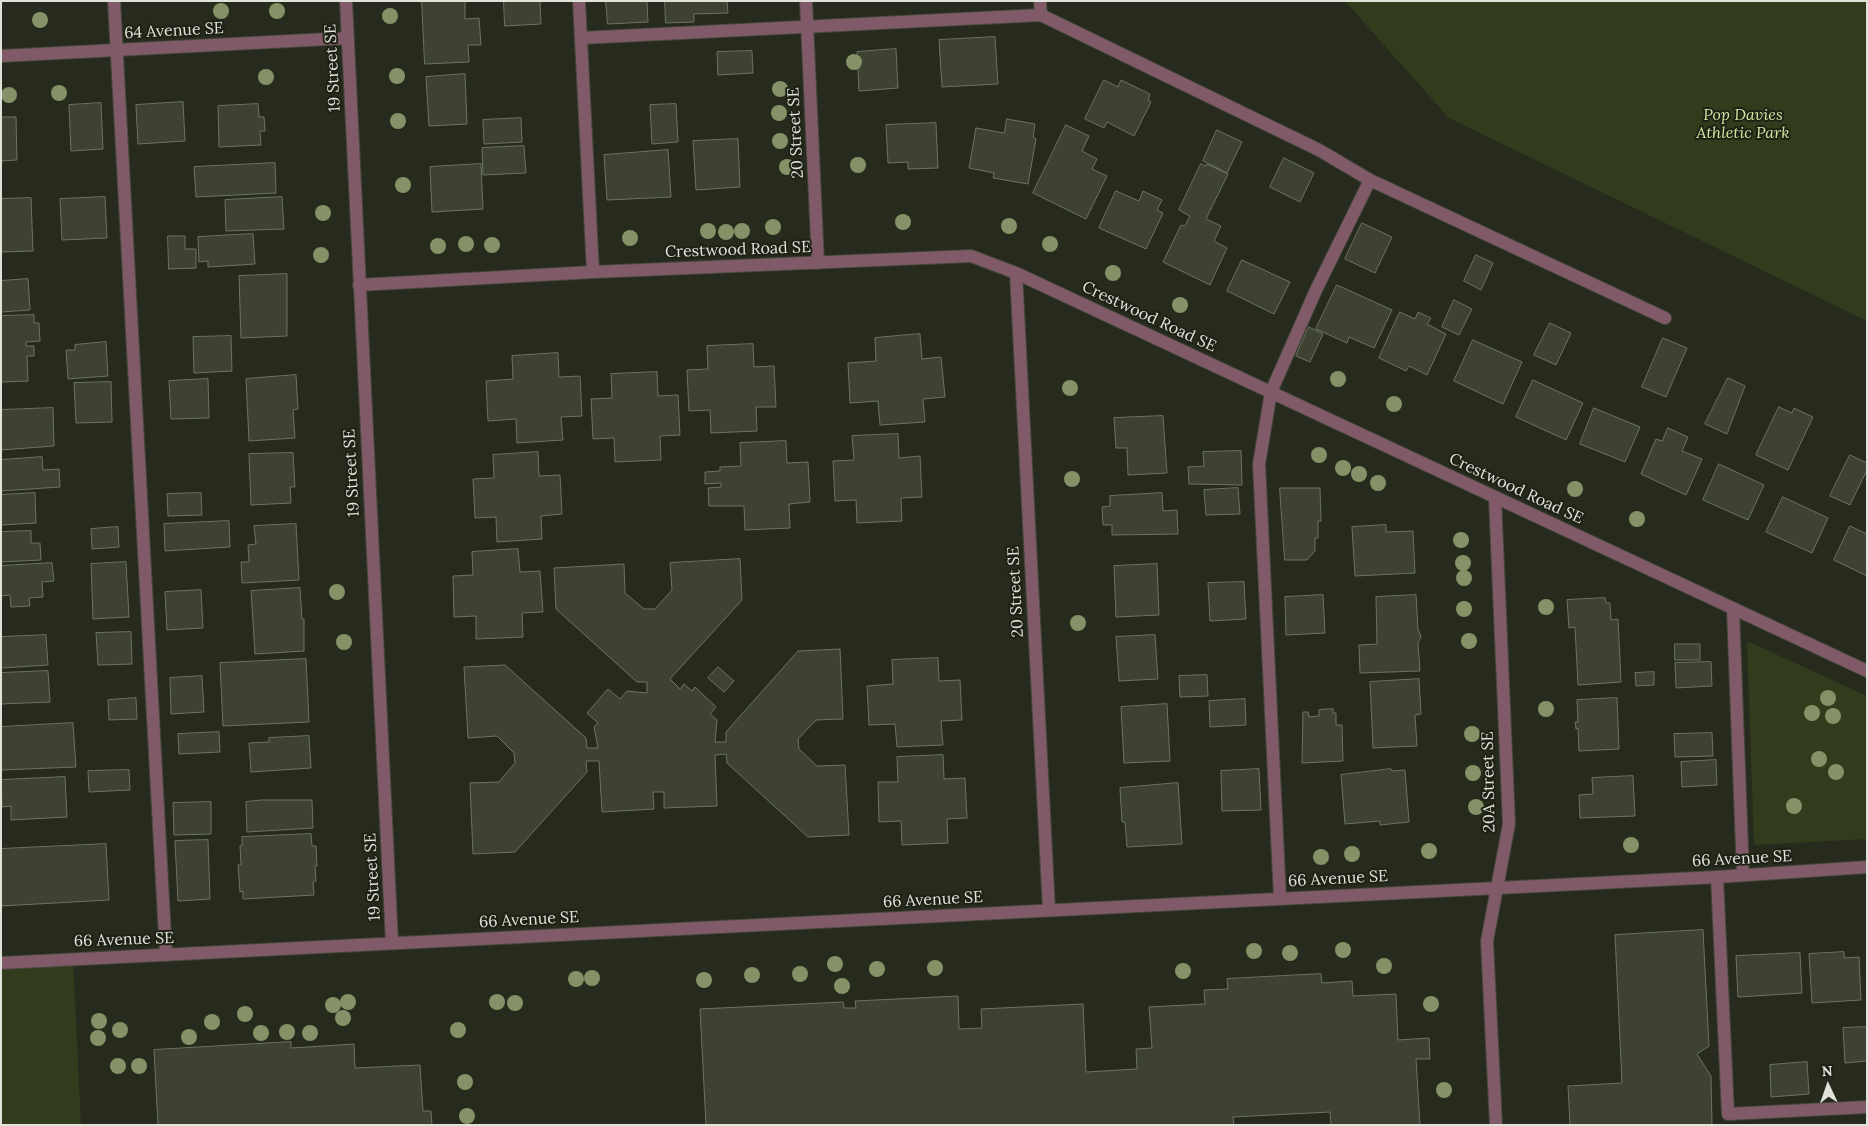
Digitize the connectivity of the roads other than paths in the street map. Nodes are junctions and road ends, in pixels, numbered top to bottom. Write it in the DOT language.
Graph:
graph roads {
  1 [pos="114,1"];
  2 [pos="346,1"];
  3 [pos="579,1"];
  4 [pos="806,1"];
  5 [pos="1040,1"];
  6 [pos="1041,15"];
  7 [pos="807,29"];
  8 [pos="348,38"];
  9 [pos="581,38"];
  10 [pos="116,51"];
  11 [pos="1,56"];
  12 [pos="1370,180"];
  13 [pos="818,263"];
  14 [pos="592,272"];
  15 [pos="1016,272"];
  16 [pos="359,285"];
  17 [pos="1665,318"];
  18 [pos="1271,392"];
  19 [pos="1495,498"];
  20 [pos="1733,609"];
  21 [pos="1867,672"];
  22 [pos="1867,867"];
  23 [pos="1743,875"];
  24 [pos="1717,877"];
  25 [pos="1498,888"];
  26 [pos="1280,898"];
  27 [pos="1049,910"];
  28 [pos="392,943"];
  29 [pos="166,955"];
  30 [pos="1,962"];
  31 [pos="1867,1107"];
  32 [pos="1728,1120"];
  33 [pos="1496,1125"];
  1 -- 10 [label="street"];
  2 -- 8 [label="street, 19 Street SE"];
  3 -- 9 [label="street"];
  4 -- 7 [label="street, 20 Street SE"];
  5 -- 6 [label="street"];
  6 -- 7 [label="street"];
  6 -- 12 [label="street"];
  7 -- 9 [label="street"];
  7 -- 13 [label="street, 20 Street SE"];
  8 -- 10 [label="street, 64 Avenue SE"];
  8 -- 16 [label="street, 19 Street SE"];
  9 -- 14 [label="street"];
  10 -- 11 [label="street, 64 Avenue SE"];
  10 -- 29 [label="street"];
  12 -- 17 [label="street"];
  12 -- 18 [label="street"];
  13 -- 14 [label="street, Crestwood Road SE"];
  13 -- 15 [label="street, Crestwood Road SE"];
  14 -- 16 [label="street, Crestwood Road SE"];
  15 -- 18 [label="street, Crestwood Road SE"];
  15 -- 27 [label="street, 20 Street SE"];
  16 -- 28 [label="street, 19 Street SE"];
  18 -- 19 [label="street, Crestwood Road SE"];
  18 -- 26 [label="street"];
  19 -- 20 [label="street, Crestwood Road SE"];
  19 -- 25 [label="street, 20A Street SE"];
  20 -- 21 [label="street, Crestwood Road SE"];
  20 -- 23 [label="street"];
  22 -- 23 [label="street, 66 Avenue SE"];
  23 -- 24 [label="street, 66 Avenue SE"];
  24 -- 25 [label="street, 66 Avenue SE"];
  24 -- 32 [label="street"];
  25 -- 26 [label="street, 66 Avenue SE"];
  25 -- 33 [label="street, 20A Street SE"];
  26 -- 27 [label="street, 66 Avenue SE"];
  27 -- 28 [label="street, 66 Avenue SE"];
  28 -- 29 [label="street, 66 Avenue SE"];
  29 -- 30 [label="street, 66 Avenue SE"];
  31 -- 32 [label="street"];
}
